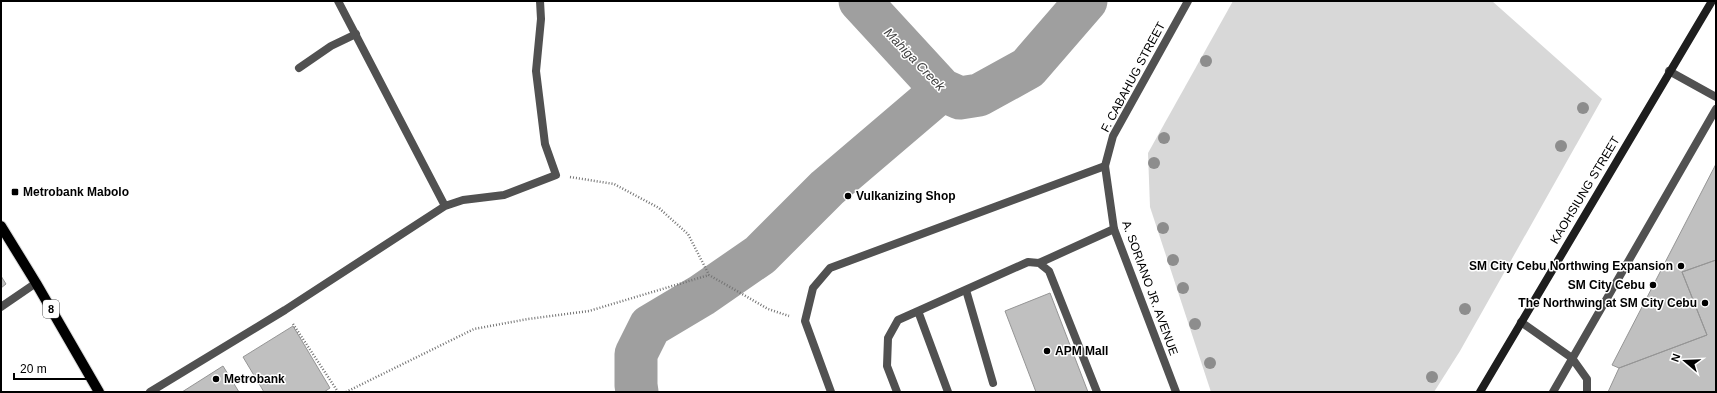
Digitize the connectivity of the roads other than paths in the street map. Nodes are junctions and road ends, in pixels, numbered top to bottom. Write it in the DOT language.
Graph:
graph roads {
  1 [pos="338,1"];
  2 [pos="540,1"];
  3 [pos="1188,1"];
  4 [pos="1712,1"];
  5 [pos="356,34"];
  6 [pos="299,68"];
  7 [pos="1670,71"];
  8 [pos="1716,97"];
  9 [pos="1716,110"];
  10 [pos="1105,166"];
  11 [pos="445,206"];
  12 [pos="1,226"];
  13 [pos="1114,229"];
  14 [pos="1040,263"];
  15 [pos="36,283"];
  16 [pos="966,290"];
  17 [pos="1,307"];
  18 [pos="918,311"];
  19 [pos="1521,322"];
  20 [pos="1572,358"];
  21 [pos="993,383"];
  22 [pos="99,392"];
  23 [pos="150,392"];
  24 [pos="831,392"];
  25 [pos="897,392"];
  26 [pos="948,392"];
  27 [pos="1097,392"];
  28 [pos="1176,392"];
  29 [pos="1480,392"];
  30 [pos="1553,392"];
  31 [pos="1587,392"];
  1 -- 5 [label="street"];
  2 -- 11 [label="street"];
  3 -- 10 [label="street, F. CABAHUG STREET"];
  4 -- 7 [label="main road, KAOHSIUNG STREET"];
  5 -- 6 [label="street"];
  5 -- 11 [label="street"];
  7 -- 8 [label="street"];
  7 -- 19 [label="main road, KAOHSIUNG STREET"];
  9 -- 20 [label="street"];
  10 -- 13 [label="street, A. SORIANO JR. AVENUE"];
  10 -- 24 [label="street"];
  11 -- 23 [label="street"];
  12 -- 15 [label="main road, 8"];
  13 -- 14 [label="street"];
  13 -- 28 [label="street, A. SORIANO JR. AVENUE"];
  14 -- 16 [label="street"];
  14 -- 27 [label="street"];
  15 -- 17 [label="street"];
  15 -- 22 [label="main road, 8"];
  16 -- 18 [label="street"];
  16 -- 21 [label="street"];
  18 -- 25 [label="street"];
  18 -- 26 [label="street"];
  19 -- 20 [label="street"];
  19 -- 29 [label="main road, KAOHSIUNG STREET"];
  20 -- 30 [label="street"];
  20 -- 31 [label="street"];
}
